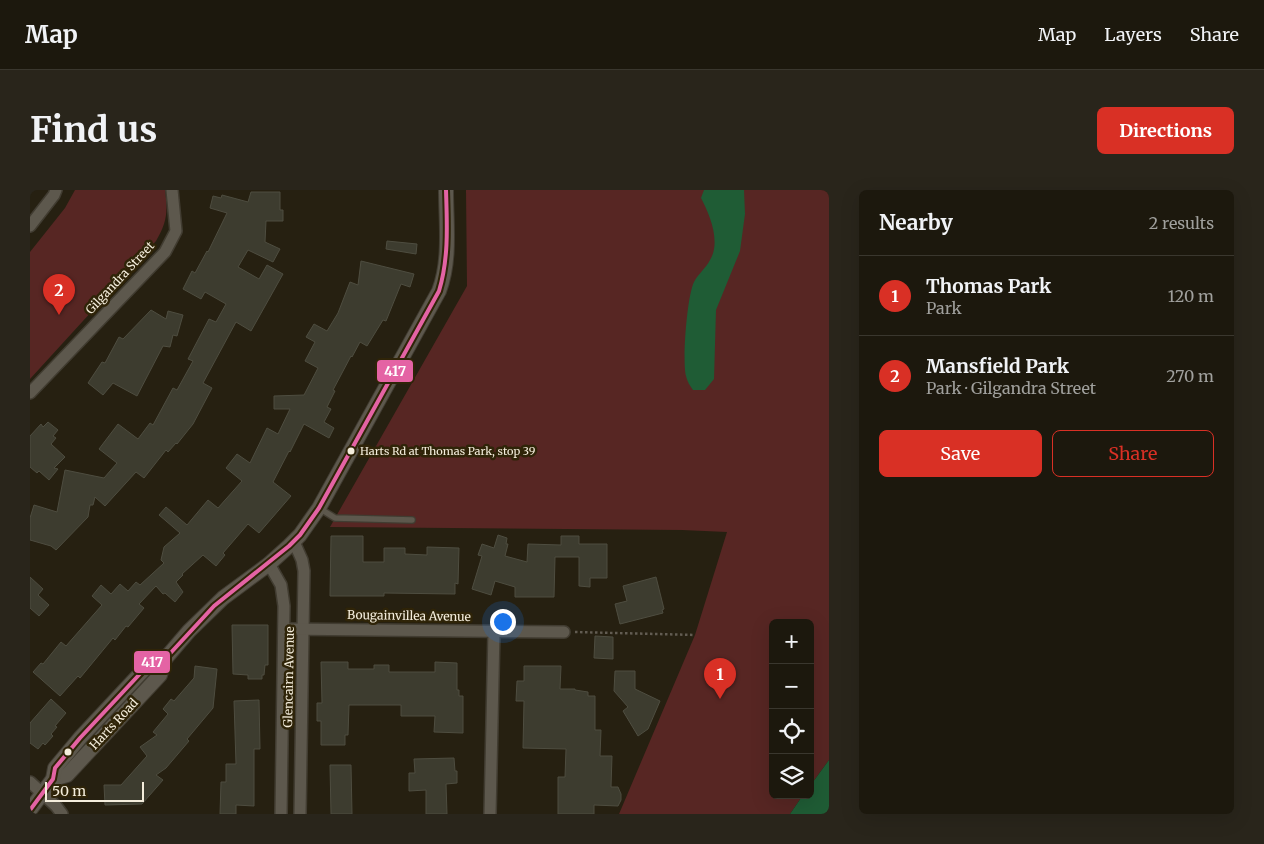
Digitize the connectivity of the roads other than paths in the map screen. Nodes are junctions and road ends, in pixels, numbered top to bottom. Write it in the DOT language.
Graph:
graph roads {
  1 [pos="56,190"];
  2 [pos="172,190"];
  3 [pos="446,190"];
  4 [pos="30,226"];
  5 [pos="30,392"];
  6 [pos="319,508"];
  7 [pos="412,520"];
  8 [pos="294,542"];
  9 [pos="269,564"];
  10 [pos="284,629"];
  11 [pos="303,629"];
  12 [pos="494,631"];
  13 [pos="564,632"];
  14 [pos="30,782"];
  15 [pos="42,794"];
  16 [pos="30,810"];
  17 [pos="62,814"];
  18 [pos="282,814"];
  19 [pos="300,814"];
  20 [pos="490,814"];
  1 -- 4 [label="street"];
  2 -- 5 [label="street, Gilgandra Street"];
  3 -- 6 [label="street, Harts Road"];
  6 -- 7 [label="lane"];
  6 -- 8 [label="street, Harts Road"];
  8 -- 9 [label="street, Harts Road"];
  8 -- 11 [label="street, Glencairn Avenue"];
  9 -- 10 [label="street, Glencairn Avenue"];
  9 -- 15 [label="street, Harts Road"];
  10 -- 11 [label="street, Bougainvillea Avenue"];
  10 -- 18 [label="street, Glencairn Avenue"];
  11 -- 12 [label="street, Bougainvillea Avenue"];
  11 -- 19 [label="street, Glencairn Avenue"];
  12 -- 13 [label="street, Bougainvillea Avenue"];
  12 -- 20 [label="street"];
  14 -- 15 [label="street"];
  15 -- 16 [label="street, Harts Road"];
  15 -- 17 [label="street"];
}
